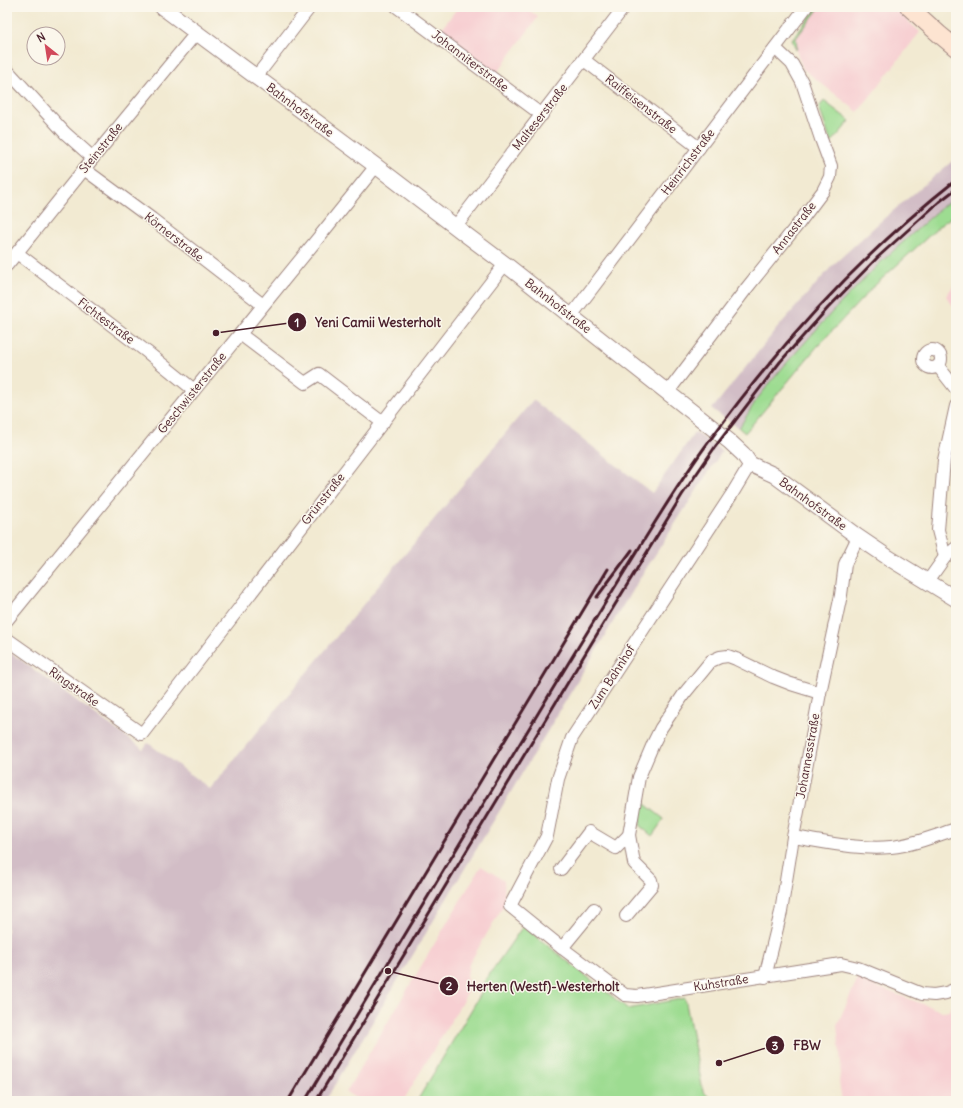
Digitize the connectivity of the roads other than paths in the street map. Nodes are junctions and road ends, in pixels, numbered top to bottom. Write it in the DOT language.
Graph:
graph roads {
  1 [pos="162,7"];
  2 [pos="310,7"];
  3 [pos="397,7"];
  4 [pos="624,7"];
  5 [pos="806,7"];
  6 [pos="909,7"];
  7 [pos="197,32"];
  8 [pos="775,48"];
  9 [pos="956,48"];
  10 [pos="584,60"];
  11 [pos="7,70"];
  12 [pos="256,77"];
  13 [pos="542,115"];
  14 [pos="699,148"];
  15 [pos="93,158"];
  16 [pos="376,166"];
  17 [pos="84,169"];
  18 [pos="456,227"];
  19 [pos="17,253"];
  20 [pos="7,263"];
  21 [pos="505,264"];
  22 [pos="263,306"];
  23 [pos="571,316"];
  24 [pos="240,334"];
  25 [pos="938,366"];
  26 [pos="956,389"];
  27 [pos="194,390"];
  28 [pos="668,392"];
  29 [pos="956,406"];
  30 [pos="383,423"];
  31 [pos="750,464"];
  32 [pos="858,537"];
  33 [pos="956,548"];
  34 [pos="945,556"];
  35 [pos="928,581"];
  36 [pos="956,600"];
  37 [pos="7,620"];
  38 [pos="7,639"];
  39 [pos="820,693"];
  40 [pos="142,734"];
  41 [pos="956,829"];
  42 [pos="629,835"];
  43 [pos="793,837"];
  44 [pos="561,868"];
  45 [pos="510,906"];
  46 [pos="594,909"];
  47 [pos="626,916"];
  48 [pos="562,948"];
  49 [pos="765,977"];
  50 [pos="956,989"];
  1 -- 7 [label="street, Bahnhofstraße"];
  2 -- 12 [label="street"];
  3 -- 13 [label="street, Johanniterstraße"];
  4 -- 10 [label="street, Malteserstraße"];
  5 -- 8 [label="street, Heinrichstraße"];
  6 -- 9 [label="main road"];
  7 -- 12 [label="street, Bahnhofstraße"];
  7 -- 15 [label="street, Steinstraße"];
  8 -- 14 [label="street, Heinrichstraße"];
  8 -- 28 [label="street, Annastraße"];
  10 -- 13 [label="street, Malteserstraße"];
  10 -- 14 [label="street, Raiffeisenstraße"];
  11 -- 15 [label="street"];
  12 -- 16 [label="street, Bahnhofstraße"];
  13 -- 18 [label="street, Malteserstraße"];
  14 -- 23 [label="street, Heinrichstraße"];
  15 -- 17 [label="street, Steinstraße"];
  16 -- 18 [label="street, Bahnhofstraße"];
  16 -- 22 [label="street, Geschwisterstraße"];
  17 -- 19 [label="street, Steinstraße"];
  17 -- 22 [label="street, Körnerstraße"];
  18 -- 21 [label="street, Bahnhofstraße"];
  19 -- 20 [label="street, Steinstraße"];
  19 -- 27 [label="street, Fichtestraße"];
  21 -- 23 [label="street, Bahnhofstraße"];
  21 -- 30 [label="street, Grünstraße"];
  22 -- 24 [label="street, Geschwisterstraße"];
  23 -- 28 [label="street, Bahnhofstraße"];
  24 -- 27 [label="street, Geschwisterstraße"];
  24 -- 30 [label="street"];
  25 -- 26 [label="street"];
  27 -- 37 [label="street, Geschwisterstraße"];
  28 -- 31 [label="street, Bahnhofstraße"];
  29 -- 34 [label="street"];
  30 -- 40 [label="street, Grünstraße"];
  31 -- 32 [label="street, Bahnhofstraße"];
  31 -- 45 [label="street, Zum Bahnhof"];
  32 -- 35 [label="street, Bahnhofstraße"];
  32 -- 39 [label="street, Johannesstraße"];
  33 -- 34 [label="street"];
  34 -- 35 [label="street"];
  35 -- 36 [label="street, Bahnhofstraße"];
  38 -- 40 [label="street, Ringstraße"];
  39 -- 42 [label="street"];
  39 -- 43 [label="street, Johannesstraße"];
  41 -- 43 [label="street"];
  42 -- 44 [label="street"];
  42 -- 47 [label="street"];
  43 -- 49 [label="street, Johannesstraße"];
  45 -- 48 [label="street, Kuhstraße"];
  46 -- 48 [label="street"];
  48 -- 49 [label="street, Kuhstraße"];
  49 -- 50 [label="street, Kuhstraße"];
}
